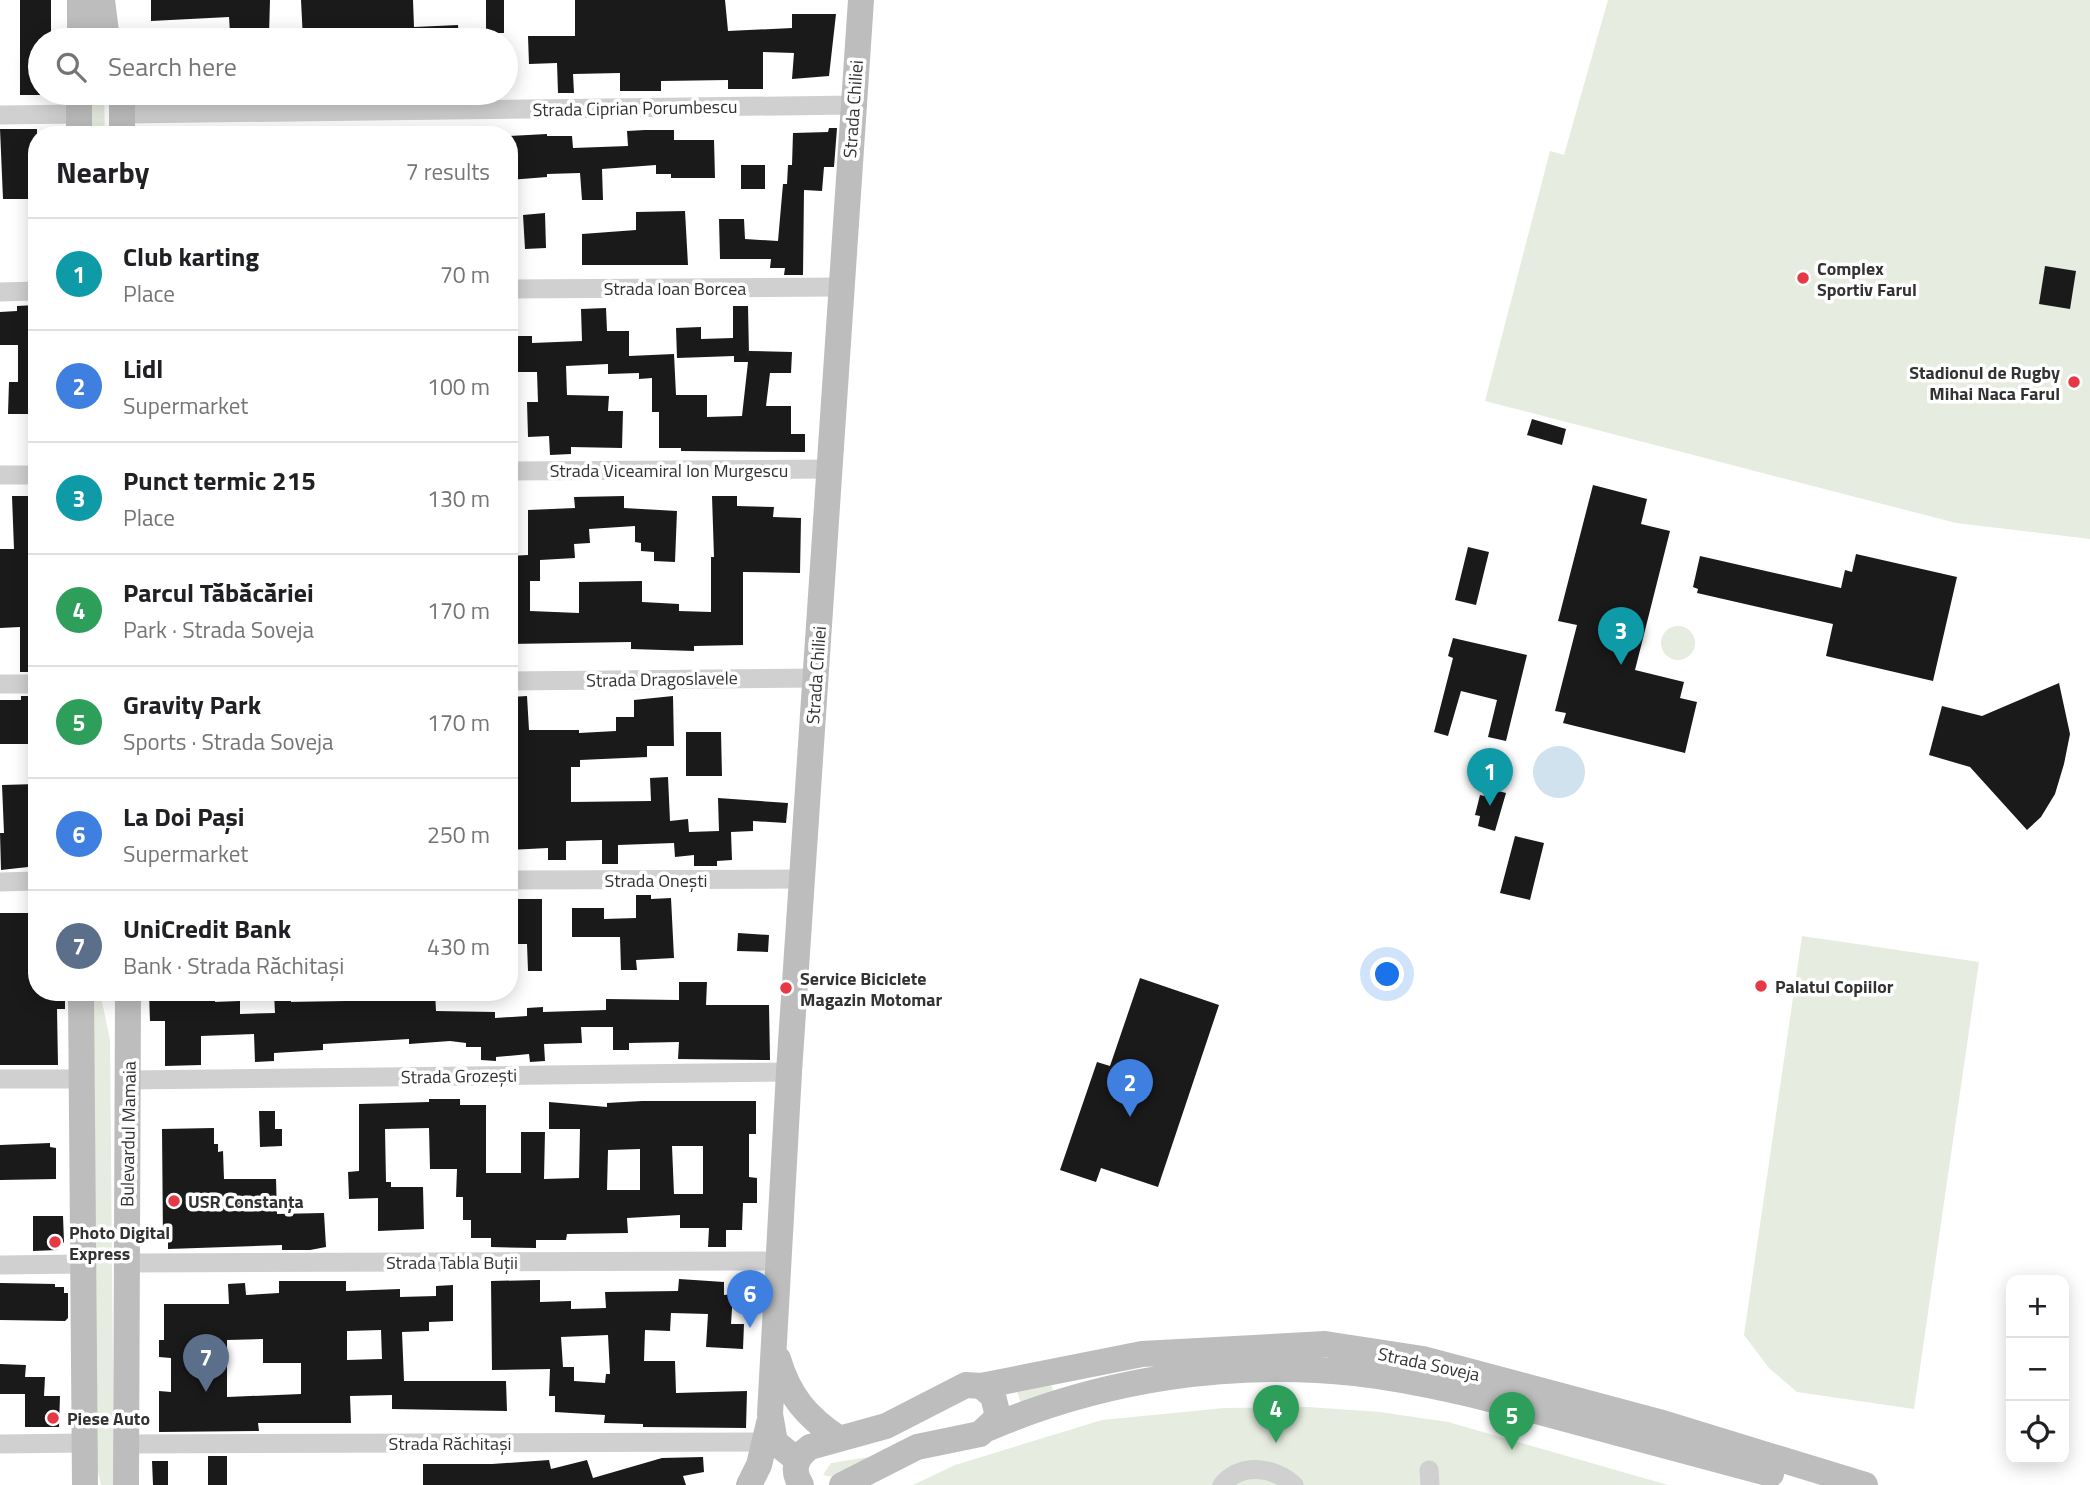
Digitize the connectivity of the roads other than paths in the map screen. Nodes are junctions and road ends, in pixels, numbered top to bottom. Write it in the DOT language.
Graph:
graph roads {
  1 [pos="80,0"];
  2 [pos="102,0"];
  3 [pos="121,0"];
  4 [pos="860,0"];
  5 [pos="80,28"];
  6 [pos="106,28"];
  7 [pos="122,28"];
  8 [pos="854,105"];
  9 [pos="120,108"];
  10 [pos="79,114"];
  11 [pos="0,115"];
  12 [pos="841,287"];
  13 [pos="518,289"];
  14 [pos="28,291"];
  15 [pos="0,292"];
  16 [pos="830,469"];
  17 [pos="518,471"];
  18 [pos="0,475"];
  19 [pos="28,475"];
  20 [pos="816,678"];
  21 [pos="518,681"];
  22 [pos="0,684"];
  23 [pos="28,684"];
  24 [pos="802,879"];
  25 [pos="518,880"];
  26 [pos="28,881"];
  27 [pos="0,882"];
  28 [pos="80,1001"];
  29 [pos="125,1001"];
  30 [pos="129,1001"];
  31 [pos="130,1020"];
  32 [pos="789,1072"];
  33 [pos="0,1079"];
  34 [pos="81,1079"];
  35 [pos="128,1080"];
  36 [pos="778,1261"];
  37 [pos="82,1264"];
  38 [pos="127,1264"];
  39 [pos="0,1265"];
  40 [pos="775,1350"];
  41 [pos="981,1386"];
  42 [pos="989,1428"];
  43 [pos="838,1438"];
  44 [pos="770,1442"];
  45 [pos="84,1443"];
  46 [pos="0,1444"];
  47 [pos="126,1444"];
  48 [pos="798,1470"];
  49 [pos="85,1485"];
  50 [pos="126,1485"];
  51 [pos="749,1485"];
  52 [pos="768,1485"];
  53 [pos="842,1485"];
  54 [pos="1222,1485"];
  55 [pos="1294,1485"];
  56 [pos="1809,1485"];
  57 [pos="1865,1485"];
  1 -- 5 [label="main road"];
  2 -- 6 [label="main road"];
  3 -- 7 [label="main road"];
  4 -- 8 [label="main road, Strada Chiliei"];
  8 -- 9 [label="street, Strada Ciprian Porumbescu"];
  8 -- 12 [label="main road, Strada Chiliei"];
  10 -- 11 [label="street"];
  12 -- 13 [label="street, Strada Ioan Borcea"];
  12 -- 16 [label="main road, Strada Chiliei"];
  14 -- 15 [label="street"];
  16 -- 17 [label="street, Strada Viceamiral Ion Murgescu"];
  16 -- 20 [label="main road, Strada Chiliei"];
  18 -- 19 [label="street"];
  20 -- 21 [label="street, Strada Dragoslavele"];
  20 -- 24 [label="main road, Strada Chiliei"];
  22 -- 23 [label="street"];
  24 -- 25 [label="street, Strada Onești"];
  24 -- 32 [label="main road, Strada Chiliei"];
  26 -- 27 [label="street"];
  28 -- 34 [label="main road"];
  29 -- 31 [label="main road"];
  30 -- 31 [label="main road, Bulevardul Mamaia"];
  31 -- 35 [label="main road, Bulevardul Mamaia"];
  32 -- 35 [label="street, Strada Grozești"];
  32 -- 36 [label="main road, Strada Chiliei"];
  33 -- 34 [label="street"];
  34 -- 37 [label="main road"];
  35 -- 38 [label="main road, Bulevardul Mamaia"];
  36 -- 38 [label="street, Strada Tabla Buții"];
  36 -- 40 [label="main road, Strada Chiliei"];
  37 -- 39 [label="street"];
  37 -- 45 [label="main road"];
  38 -- 47 [label="main road, Bulevardul Mamaia"];
  40 -- 43 [label="main road, Strada Chiliei"];
  40 -- 44 [label="main road, Strada Chiliei"];
  41 -- 42 [label="main road"];
  41 -- 43 [label="main road, Strada Soveja"];
  41 -- 57 [label="main road, Strada Soveja"];
  42 -- 53 [label="main road, Strada Soveja"];
  42 -- 56 [label="main road, Strada Soveja"];
  43 -- 48 [label="main road, Strada Soveja"];
  44 -- 47 [label="street, Strada Răchitași"];
  44 -- 48 [label="main road"];
  44 -- 51 [label="main road"];
  45 -- 46 [label="street"];
  45 -- 49 [label="main road"];
  47 -- 50 [label="main road, Bulevardul Mamaia"];
  48 -- 52 [label="main road"];
  54 -- 55 [label="street"];
}
